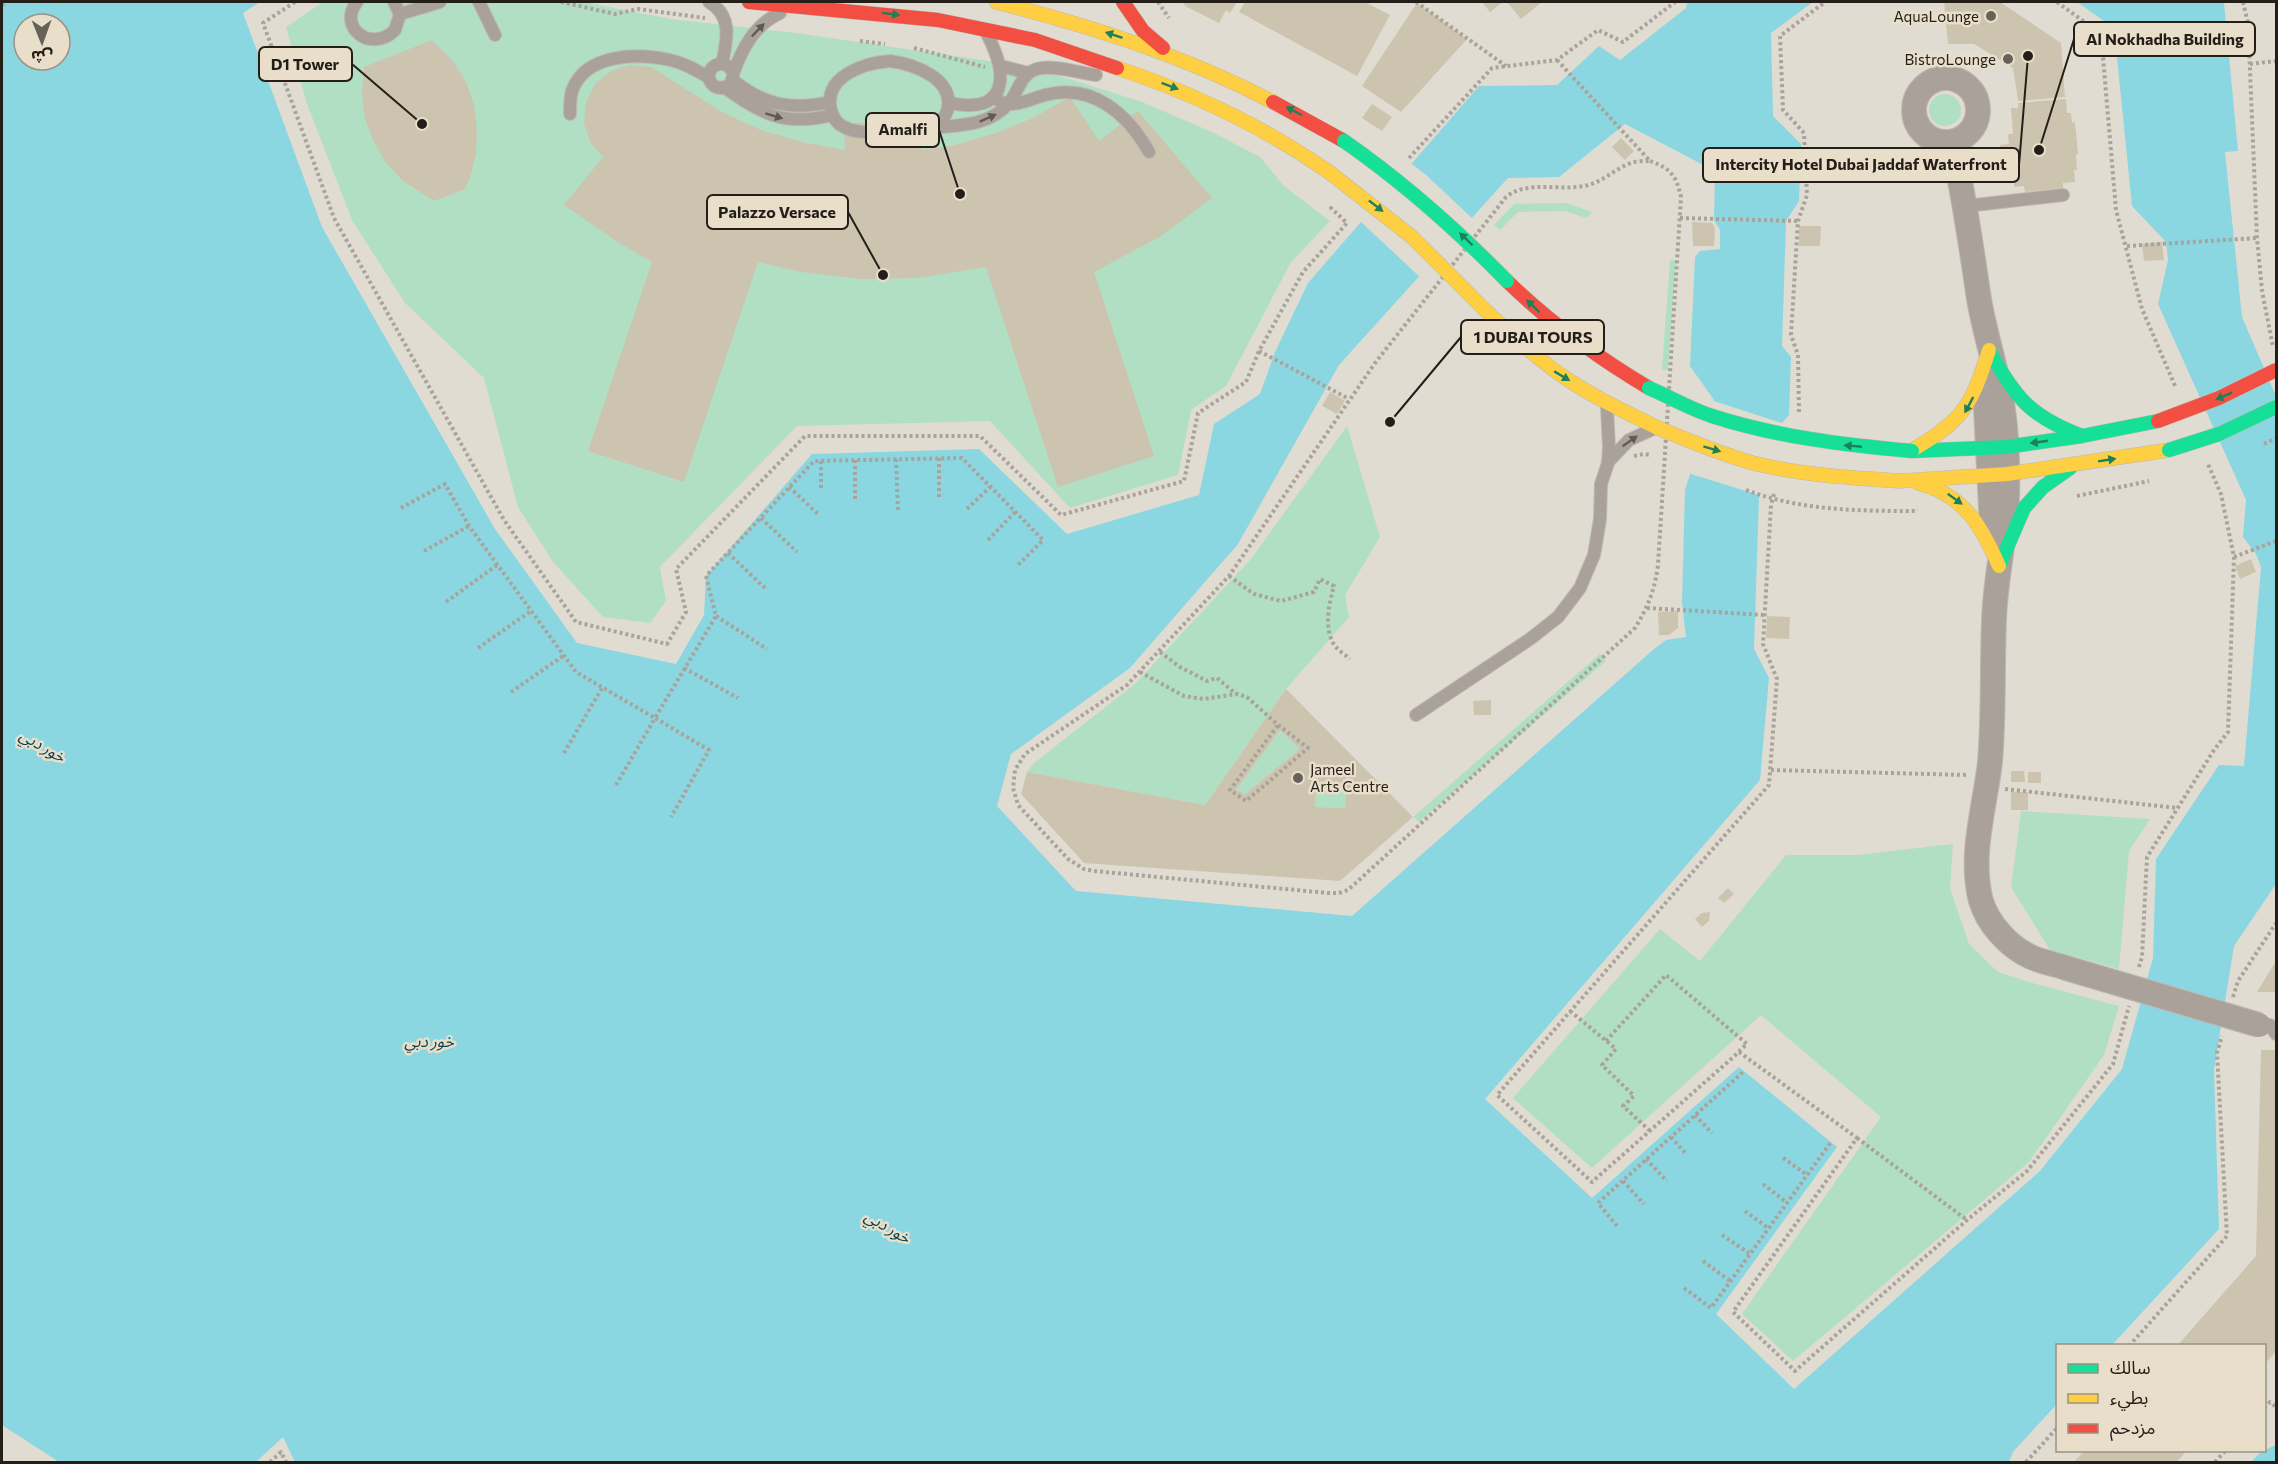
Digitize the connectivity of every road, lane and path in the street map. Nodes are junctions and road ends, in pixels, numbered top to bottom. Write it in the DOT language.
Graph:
graph roads {
  1 [pos="7,2"];
  2 [pos="295,2"];
  3 [pos="357,2"];
  4 [pos="394,2"];
  5 [pos="440,2"];
  6 [pos="479,2"];
  7 [pos="709,2"];
  8 [pos="749,2"];
  9 [pos="996,2"];
  10 [pos="1123,2"];
  11 [pos="1416,2"];
  12 [pos="1676,2"];
  13 [pos="2057,2"];
  14 [pos="2243,2"];
  15 [pos="2,5"];
  16 [pos="802,6"];
  17 [pos="1046,8"];
  18 [pos="400,14"];
  19 [pos="1071,16"];
  20 [pos="983,28"];
  21 [pos="495,35"];
  22 [pos="1035,40"];
  23 [pos="1061,48"];
  24 [pos="1173,56"];
  25 [pos="1557,60"];
  26 [pos="2277,61"];
  27 [pos="722,64"];
  28 [pos="2250,64"];
  29 [pos="1000,66"];
  30 [pos="1506,66"];
  31 [pos="1028,73"];
  32 [pos="708,77"];
  33 [pos="1147,78"];
  34 [pos="730,80"];
  35 [pos="993,97"];
  36 [pos="829,102"];
  37 [pos="949,103"];
  38 [pos="1008,105"];
  39 [pos="570,114"];
  40 [pos="832,115"];
  41 [pos="931,128"];
  42 [pos="1952,142"];
  43 [pos="1149,152"];
  44 [pos="1402,153"];
  45 [pos="1650,161"];
  46 [pos="2063,195"];
  47 [pos="1338,200"];
  48 [pos="1966,206"];
  49 [pos="1680,218"];
  50 [pos="1798,222"];
  51 [pos="2257,238"];
  52 [pos="2127,246"];
  53 [pos="1989,350"];
  54 [pos="2274,350"];
  55 [pos="1259,351"];
  56 [pos="2277,370"];
  57 [pos="1655,385"];
  58 [pos="1669,386"];
  59 [pos="1680,391"];
  60 [pos="2179,396"];
  61 [pos="1349,399"];
  62 [pos="1607,402"];
  63 [pos="2277,407"];
  64 [pos="1658,428"];
  65 [pos="2082,436"];
  66 [pos="1997,447"];
  67 [pos="1912,451"];
  68 [pos="1656,456"];
  69 [pos="939,458"];
  70 [pos="1629,458"];
  71 [pos="896,459"];
  72 [pos="855,460"];
  73 [pos="820,461"];
  74 [pos="2207,461"];
  75 [pos="1608,463"];
  76 [pos="2074,465"];
  77 [pos="1998,475"];
  78 [pos="1900,481"];
  79 [pos="789,487"];
  80 [pos="990,487"];
  81 [pos="821,488"];
  82 [pos="939,498"];
  83 [pos="855,501"];
  84 [pos="401,508"];
  85 [pos="967,509"];
  86 [pos="898,512"];
  87 [pos="1015,512"];
  88 [pos="818,514"];
  89 [pos="761,518"];
  90 [pos="469,526"];
  91 [pos="988,540"];
  92 [pos="2277,541"];
  93 [pos="424,551"];
  94 [pos="797,552"];
  95 [pos="728,553"];
  96 [pos="2234,557"];
  97 [pos="497,564"];
  98 [pos="1998,566"];
  99 [pos="1016,567"];
  100 [pos="1228,576"];
  101 [pos="765,588"];
  102 [pos="446,602"];
  103 [pos="1647,608"];
  104 [pos="531,610"];
  105 [pos="1764,615"];
  106 [pos="716,616"];
  107 [pos="478,648"];
  108 [pos="766,649"];
  109 [pos="1160,652"];
  110 [pos="563,656"];
  111 [pos="1350,659"];
  112 [pos="684,668"];
  113 [pos="1140,672"];
  114 [pos="602,688"];
  115 [pos="511,692"];
  116 [pos="1237,694"];
  117 [pos="738,698"];
  118 [pos="1416,715"];
  119 [pos="655,718"];
  120 [pos="1278,725"];
  121 [pos="564,753"];
  122 [pos="1771,770"];
  123 [pos="1988,781"];
  124 [pos="616,785"];
  125 [pos="2177,808"];
  126 [pos="671,817"];
  127 [pos="1650,921"];
  128 [pos="2277,923"];
  129 [pos="2136,978"];
  130 [pos="2130,1000"];
  131 [pos="2232,1002"];
  132 [pos="1570,1011"];
  133 [pos="2271,1027"];
  134 [pos="2223,1033"];
  135 [pos="1606,1041"];
  136 [pos="1739,1052"];
  137 [pos="1744,1071"];
  138 [pos="1695,1115"];
  139 [pos="1650,1131"];
  140 [pos="1712,1133"];
  141 [pos="1671,1137"];
  142 [pos="1857,1138"];
  143 [pos="1831,1142"];
  144 [pos="1687,1155"];
  145 [pos="1783,1158"];
  146 [pos="1647,1159"];
  147 [pos="1806,1174"];
  148 [pos="1623,1180"];
  149 [pos="1666,1181"];
  150 [pos="1763,1184"];
  151 [pos="1786,1202"];
  152 [pos="1644,1204"];
  153 [pos="1745,1211"];
  154 [pos="1967,1220"];
  155 [pos="1617,1226"];
  156 [pos="1768,1228"];
  157 [pos="1722,1235"];
  158 [pos="1749,1254"];
  159 [pos="1703,1261"];
  160 [pos="1730,1281"];
  161 [pos="1684,1288"];
  162 [pos="2131,1344"];
  163 [pos="2056,1429"];
  164 [pos="270,1462"];
  165 [pos="286,1462"];
  166 [pos="2026,1462"];
  1 -- 15 [label="path"];
  2 -- 55 [label="path"];
  3 -- 18 [label="lane"];
  4 -- 18 [label="lane"];
  5 -- 18 [label="lane"];
  6 -- 21 [label="lane"];
  7 -- 27 [label="lane"];
  8 -- 16 [label="street"];
  9 -- 17 [label="street"];
  10 -- 24 [label="street"];
  11 -- 30 [label="path"];
  12 -- 25 [label="path"];
  13 -- 52 [label="path"];
  14 -- 28 [label="path"];
  16 -- 20 [label="street, one-way"];
  34 -- 16 [label="lane, one-way"];
  17 -- 19 [label="street"];
  17 -- 22 [label="street"];
  19 -- 23 [label="street"];
  24 -- 19 [label="street, one-way"];
  20 -- 22 [label="street"];
  20 -- 29 [label="lane"];
  22 -- 23 [label="street"];
  23 -- 33 [label="street"];
  57 -- 24 [label="street, one-way, bridge"];
  25 -- 30 [label="path"];
  25 -- 45 [label="path"];
  26 -- 28 [label="path"];
  27 -- 32 [label="lane"];
  27 -- 34 [label="lane"];
  28 -- 51 [label="path"];
  29 -- 31 [label="lane"];
  29 -- 35 [label="lane"];
  30 -- 44 [label="path"];
  31 -- 33 [label="lane"];
  31 -- 38 [label="lane"];
  32 -- 34 [label="lane"];
  32 -- 39 [label="lane"];
  33 -- 62 [label="street, one-way, bridge"];
  34 -- 36 [label="lane"];
  34 -- 40 [label="lane, one-way"];
  35 -- 37 [label="lane"];
  35 -- 38 [label="lane"];
  36 -- 37 [label="lane"];
  36 -- 40 [label="lane"];
  37 -- 41 [label="lane"];
  41 -- 38 [label="lane, one-way"];
  38 -- 43 [label="lane"];
  40 -- 41 [label="lane"];
  42 -- 48 [label="street"];
  45 -- 49 [label="path"];
  45 -- 61 [label="path"];
  46 -- 48 [label="lane"];
  47 -- 55 [label="path"];
  48 -- 53 [label="street"];
  49 -- 50 [label="path"];
  49 -- 58 [label="path"];
  51 -- 52 [label="path"];
  51 -- 54 [label="path"];
  52 -- 60 [label="path"];
  53 -- 65 [label="street"];
  53 -- 66 [label="street"];
  53 -- 67 [label="street, one-way"];
  55 -- 61 [label="path"];
  56 -- 65 [label="street, one-way, bridge"];
  57 -- 58 [label="path"];
  67 -- 57 [label="street, one-way, bridge"];
  58 -- 59 [label="path"];
  58 -- 103 [label="path"];
  61 -- 100 [label="path"];
  62 -- 64 [label="street"];
  62 -- 75 [label="lane"];
  76 -- 63 [label="street, one-way, bridge"];
  75 -- 64 [label="lane, one-way"];
  64 -- 78 [label="street, one-way, bridge"];
  65 -- 66 [label="street, one-way"];
  66 -- 67 [label="street"];
  66 -- 77 [label="street"];
  68 -- 70 [label="path"];
  69 -- 71 [label="path"];
  69 -- 80 [label="path"];
  69 -- 82 [label="path"];
  71 -- 72 [label="path"];
  71 -- 86 [label="path"];
  72 -- 73 [label="path"];
  72 -- 83 [label="path"];
  73 -- 79 [label="path"];
  73 -- 81 [label="path"];
  74 -- 96 [label="path"];
  75 -- 118 [label="lane"];
  76 -- 77 [label="street"];
  76 -- 98 [label="street"];
  77 -- 78 [label="street"];
  77 -- 98 [label="street"];
  78 -- 98 [label="street, one-way"];
  79 -- 88 [label="path"];
  79 -- 89 [label="path"];
  80 -- 85 [label="path"];
  80 -- 87 [label="path"];
  84 -- 90 [label="path"];
  87 -- 91 [label="path"];
  87 -- 99 [label="path"];
  89 -- 94 [label="path"];
  89 -- 95 [label="path"];
  90 -- 93 [label="path"];
  90 -- 97 [label="path"];
  92 -- 96 [label="path"];
  95 -- 101 [label="path"];
  95 -- 106 [label="path"];
  96 -- 125 [label="path"];
  97 -- 102 [label="path"];
  97 -- 104 [label="path"];
  98 -- 123 [label="street"];
  100 -- 109 [label="path"];
  100 -- 111 [label="path"];
  103 -- 105 [label="path"];
  103 -- 113 [label="path"];
  104 -- 107 [label="path"];
  104 -- 110 [label="path"];
  106 -- 108 [label="path"];
  106 -- 112 [label="path"];
  109 -- 113 [label="path"];
  109 -- 116 [label="path"];
  110 -- 114 [label="path"];
  110 -- 115 [label="path"];
  112 -- 117 [label="path"];
  112 -- 119 [label="path"];
  113 -- 116 [label="path"];
  114 -- 119 [label="path"];
  114 -- 121 [label="path"];
  116 -- 120 [label="path"];
  119 -- 124 [label="path"];
  119 -- 126 [label="path"];
  120 -- 120 [label="path"];
  122 -- 123 [label="path"];
  123 -- 125 [label="path"];
  123 -- 133 [label="street, bridge"];
  125 -- 129 [label="path"];
  127 -- 132 [label="path"];
  128 -- 131 [label="path"];
  130 -- 154 [label="path"];
  132 -- 135 [label="path"];
  132 -- 139 [label="path"];
  134 -- 162 [label="path"];
  135 -- 136 [label="path"];
  135 -- 139 [label="path"];
  136 -- 139 [label="path"];
  136 -- 142 [label="path"];
  137 -- 138 [label="path"];
  138 -- 140 [label="path"];
  138 -- 141 [label="path"];
  141 -- 144 [label="path"];
  141 -- 146 [label="path"];
  142 -- 154 [label="path"];
  142 -- 154 [label="path"];
  143 -- 147 [label="path"];
  145 -- 147 [label="path"];
  146 -- 148 [label="path"];
  146 -- 149 [label="path"];
  147 -- 151 [label="path"];
  148 -- 152 [label="path"];
  148 -- 155 [label="path"];
  150 -- 151 [label="path"];
  151 -- 156 [label="path"];
  153 -- 156 [label="path"];
  156 -- 158 [label="path"];
  157 -- 158 [label="path"];
  158 -- 160 [label="path"];
  159 -- 160 [label="path"];
  160 -- 161 [label="path"];
  163 -- 166 [label="path"];
  164 -- 165 [label="path"];
}
